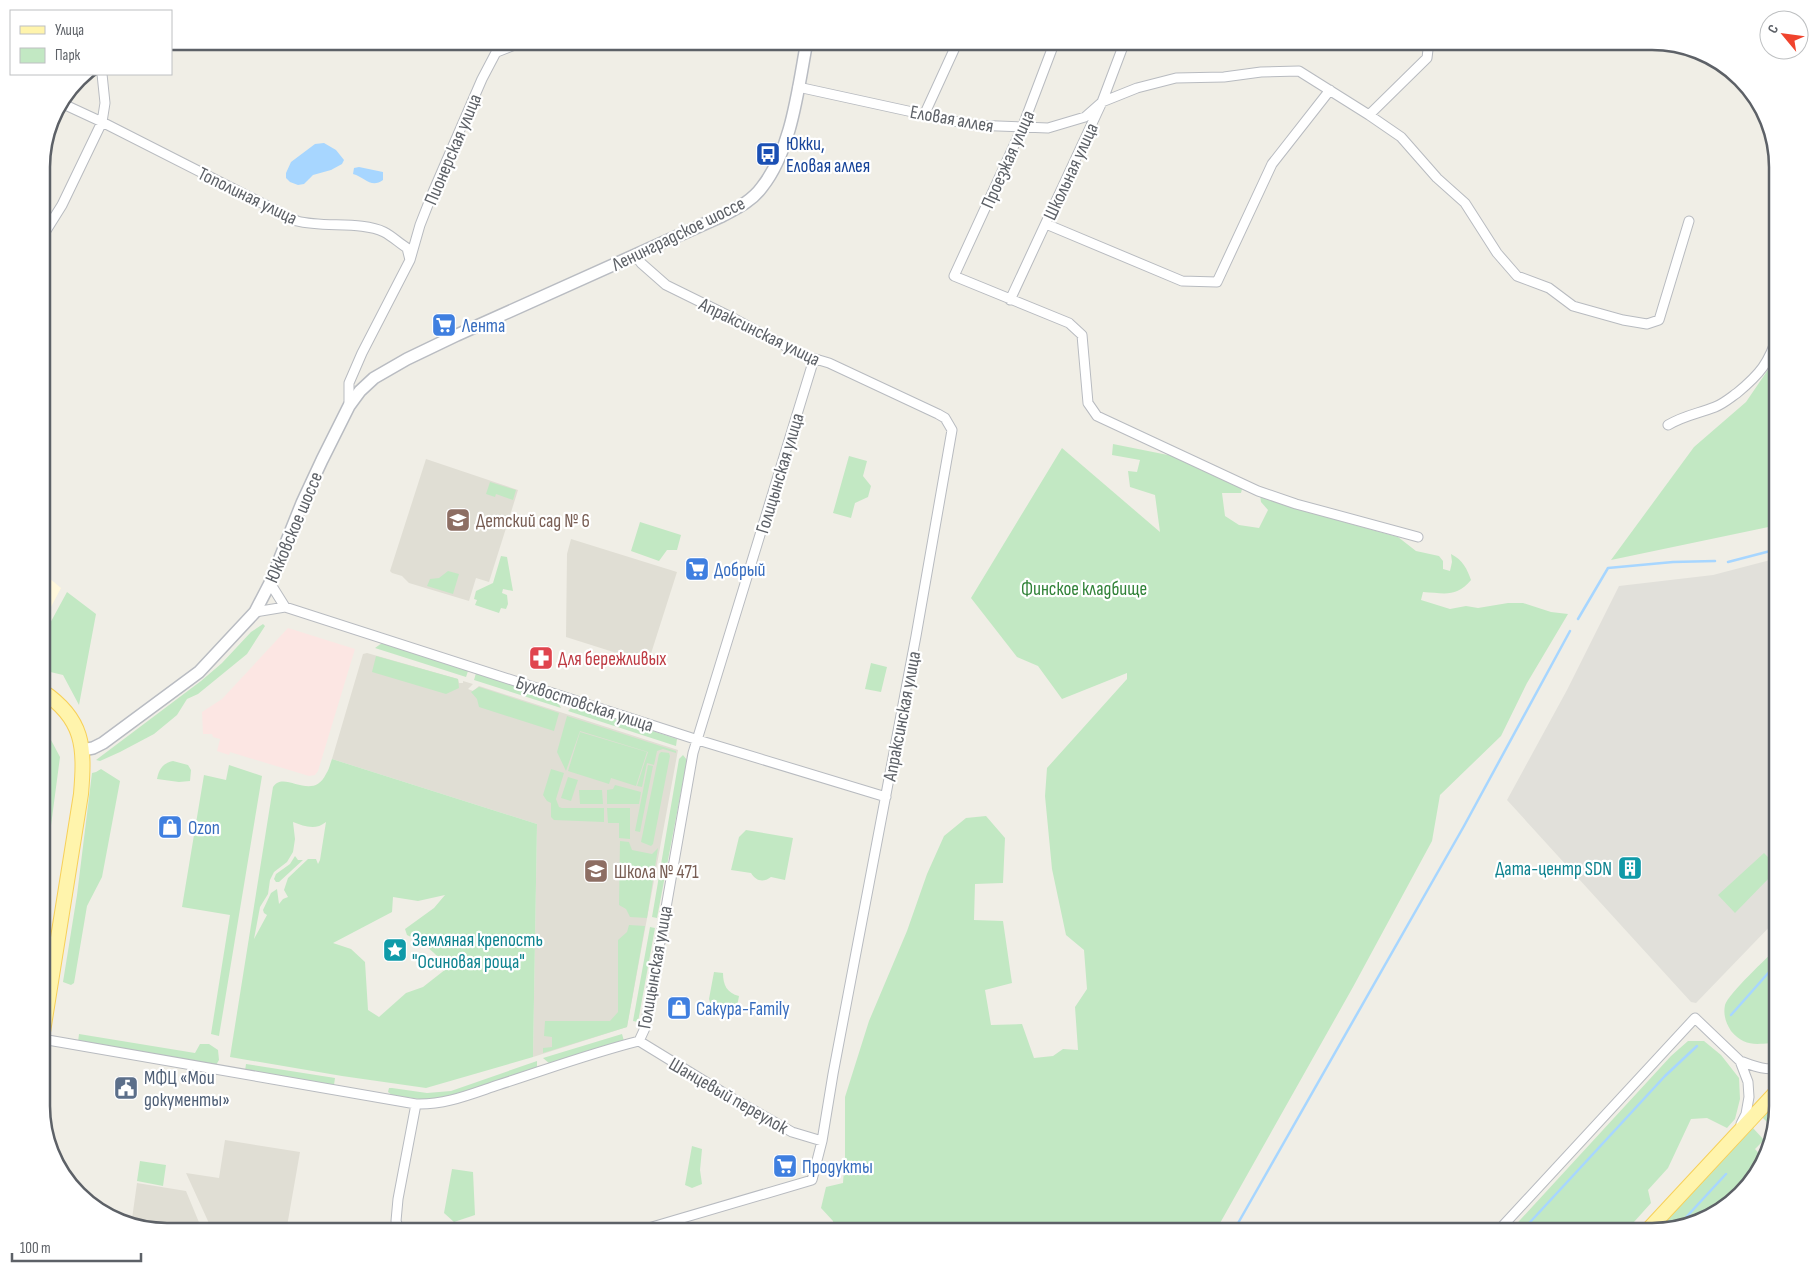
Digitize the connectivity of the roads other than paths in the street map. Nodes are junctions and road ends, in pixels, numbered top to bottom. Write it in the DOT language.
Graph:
graph roads {
  1 [pos="502,50"];
  2 [pos="805,50"];
  3 [pos="954,50"];
  4 [pos="1052,50"];
  5 [pos="1122,50"];
  6 [pos="1428,50"];
  7 [pos="497,52"];
  8 [pos="102,75"];
  9 [pos="798,86"];
  10 [pos="1330,90"];
  11 [pos="1102,102"];
  12 [pos="68,106"];
  13 [pos="925,113"];
  14 [pos="1369,115"];
  15 [pos="102,122"];
  16 [pos="1022,128"];
  17 [pos="1689,221"];
  18 [pos="50,224"];
  19 [pos="1046,224"];
  20 [pos="635,256"];
  21 [pos="410,260"];
  22 [pos="1010,300"];
  23 [pos="506,313"];
  24 [pos="814,359"];
  25 [pos="1769,359"];
  26 [pos="349,406"];
  27 [pos="1668,426"];
  28 [pos="1418,537"];
  29 [pos="270,582"];
  30 [pos="285,607"];
  31 [pos="255,612"];
  32 [pos="50,697"];
  33 [pos="698,740"];
  34 [pos="82,750"];
  35 [pos="886,797"];
  36 [pos="50,988"];
  37 [pos="50,1039"];
  38 [pos="639,1041"];
  39 [pos="1740,1060"];
  40 [pos="1769,1068"];
  41 [pos="1769,1099"];
  42 [pos="416,1104"];
  43 [pos="1735,1135"];
  44 [pos="822,1141"];
  45 [pos="397,1223"];
  46 [pos="666,1223"];
  47 [pos="1505,1223"];
  48 [pos="1654,1223"];
  1 -- 7 [label="street"];
  2 -- 9 [label="main road, Ленинградское шоссе"];
  3 -- 13 [label="street"];
  4 -- 16 [label="street, Проезжая улица"];
  5 -- 11 [label="street, Школьная улица"];
  6 -- 14 [label="street"];
  7 -- 21 [label="street, Пионерская улица"];
  8 -- 15 [label="street"];
  9 -- 13 [label="street, Еловая аллея"];
  9 -- 20 [label="main road, Ленинградское шоссе"];
  10 -- 11 [label="street, Еловая аллея"];
  10 -- 14 [label="street, Еловая аллея"];
  10 -- 19 [label="street"];
  11 -- 16 [label="street, Еловая аллея"];
  11 -- 19 [label="street, Школьная улица"];
  12 -- 15 [label="street, Тополиная улица"];
  13 -- 16 [label="street, Еловая аллея"];
  14 -- 17 [label="street, Еловая аллея"];
  15 -- 18 [label="street"];
  15 -- 21 [label="street, Тополиная улица"];
  16 -- 22 [label="street, Проезжая улица"];
  19 -- 22 [label="street, Школьная улица"];
  20 -- 23 [label="main road, Ленинградское шоссе"];
  20 -- 24 [label="street, Апраксинская улица"];
  21 -- 26 [label="street"];
  22 -- 28 [label="street"];
  23 -- 26 [label="main road, Юкковское шоссе"];
  24 -- 33 [label="street, Голицынская улица"];
  24 -- 35 [label="street, Апраксинская улица"];
  25 -- 27 [label="street"];
  26 -- 29 [label="main road, Юкковское шоссе"];
  29 -- 30 [label="street"];
  29 -- 31 [label="main road, Юкковское шоссе"];
  30 -- 31 [label="street, Бухвостовская улица"];
  30 -- 33 [label="street, Бухвостовская улица"];
  31 -- 34 [label="main road, Юкковское шоссе"];
  32 -- 34 [label="main road"];
  33 -- 35 [label="street, Бухвостовская улица"];
  33 -- 38 [label="street, Голицынская улица"];
  34 -- 36 [label="main road"];
  35 -- 44 [label="street, Апраксинская улица"];
  37 -- 42 [label="street, Голицынская улица"];
  38 -- 42 [label="street, Голицынская улица"];
  38 -- 44 [label="street, Шанцевый переулок"];
  39 -- 40 [label="street"];
  39 -- 43 [label="street"];
  39 -- 47 [label="street"];
  41 -- 43 [label="main road"];
  42 -- 45 [label="street"];
  43 -- 48 [label="main road"];
  44 -- 46 [label="street, Апраксинская улица"];
}
